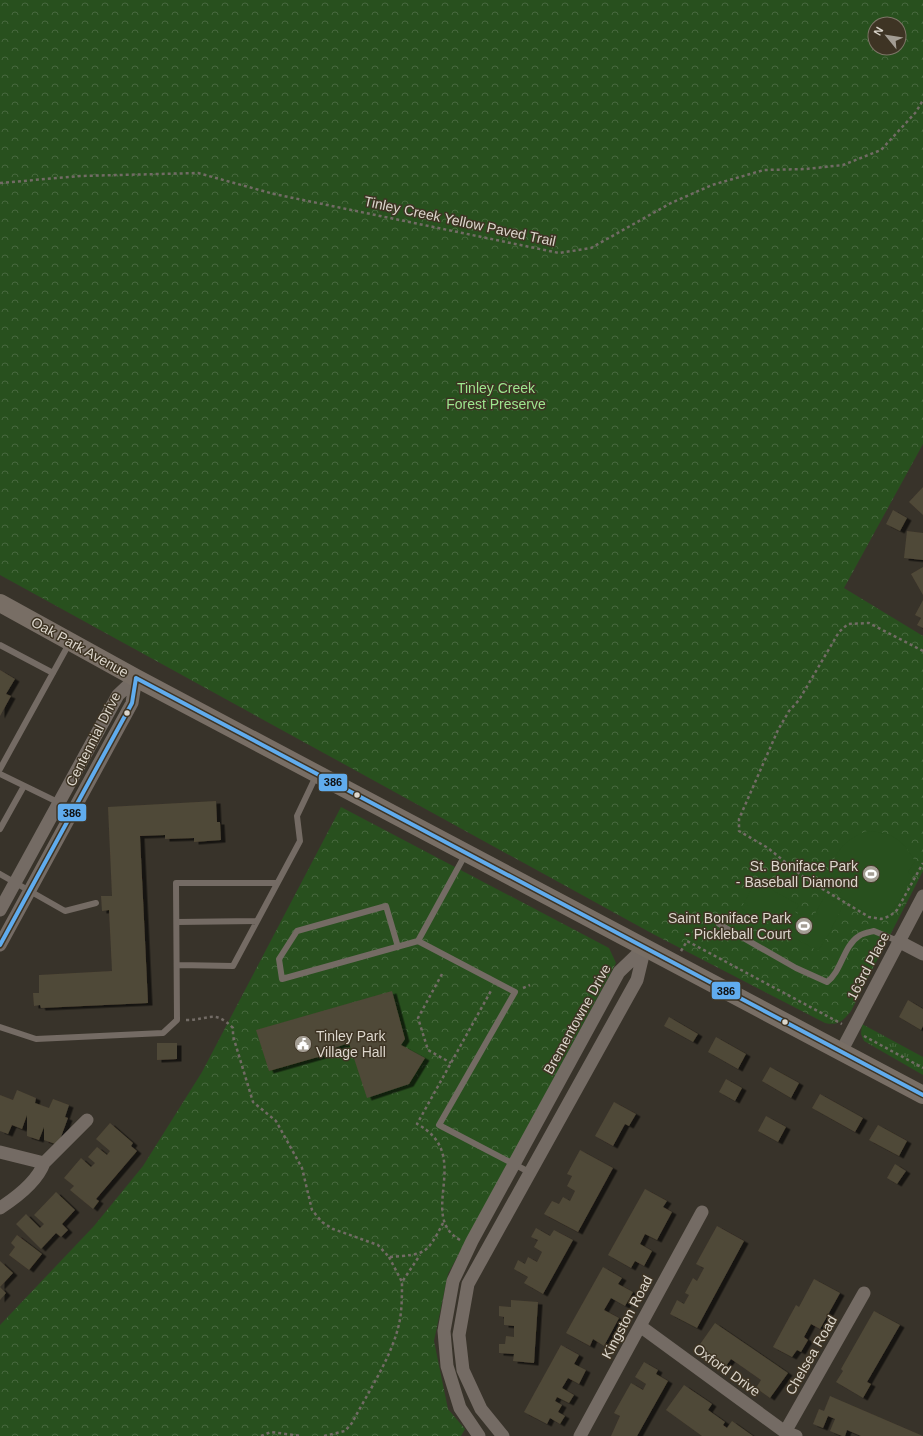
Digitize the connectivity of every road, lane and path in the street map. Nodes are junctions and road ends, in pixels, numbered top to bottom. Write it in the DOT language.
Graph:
graph roads {
  1 [pos="923,100"];
  2 [pos="0,183"];
  3 [pos="0,603"];
  4 [pos="70,642"];
  5 [pos="0,645"];
  6 [pos="923,651"];
  7 [pos="53,673"];
  8 [pos="136,678"];
  9 [pos="0,769"];
  10 [pos="0,774"];
  11 [pos="317,774"];
  12 [pos="24,786"];
  13 [pos="59,804"];
  14 [pos="74,810"];
  15 [pos="0,829"];
  16 [pos="467,852"];
  17 [pos="923,863"];
  18 [pos="0,874"];
  19 [pos="15,883"];
  20 [pos="277,883"];
  21 [pos="30,891"];
  22 [pos="923,896"];
  23 [pos="96,903"];
  24 [pos="0,910"];
  25 [pos="256,921"];
  26 [pos="177,922"];
  27 [pos="719,924"];
  28 [pos="418,941"];
  29 [pos="687,941"];
  30 [pos="898,941"];
  31 [pos="0,945"];
  32 [pos="645,946"];
  33 [pos="398,947"];
  34 [pos="923,954"];
  35 [pos="178,965"];
  36 [pos="442,974"];
  37 [pos="177,1020"];
  38 [pos="840,1023"];
  39 [pos="0,1027"];
  40 [pos="864,1036"];
  41 [pos="842,1050"];
  42 [pos="451,1063"];
  43 [pos="923,1068"];
  44 [pos="923,1095"];
  45 [pos="87,1120"];
  46 [pos="0,1152"];
  47 [pos="44,1163"];
  48 [pos="515,1165"];
  49 [pos="531,1173"];
  50 [pos="0,1208"];
  51 [pos="702,1212"];
  52 [pos="443,1223"];
  53 [pos="472,1242"];
  54 [pos="487,1249"];
  55 [pos="420,1255"];
  56 [pos="389,1257"];
  57 [pos="402,1282"];
  58 [pos="864,1293"];
  59 [pos="640,1326"];
  60 [pos="791,1434"];
  61 [pos="262,1436"];
  62 [pos="301,1436"];
  63 [pos="324,1436"];
  64 [pos="479,1436"];
  65 [pos="503,1436"];
  66 [pos="580,1436"];
  1 -- 2 [label="path, Tinley Creek Yellow Paved Trail"];
  3 -- 4 [label="street, Oak Park Avenue"];
  4 -- 7 [label="lane"];
  4 -- 8 [label="street, Oak Park Avenue"];
  5 -- 7 [label="lane"];
  6 -- 17 [label="path"];
  7 -- 9 [label="lane"];
  8 -- 11 [label="street, Oak Park Avenue"];
  8 -- 13 [label="street, Centennial Drive"];
  8 -- 14 [label="street, Centennial Drive"];
  10 -- 12 [label="lane"];
  11 -- 16 [label="street, Oak Park Avenue"];
  11 -- 20 [label="lane"];
  12 -- 13 [label="lane"];
  12 -- 15 [label="lane"];
  13 -- 14 [label="lane"];
  13 -- 19 [label="street, Centennial Drive"];
  14 -- 21 [label="street, Centennial Drive"];
  16 -- 28 [label="lane"];
  16 -- 32 [label="street, Oak Park Avenue"];
  18 -- 19 [label="lane"];
  19 -- 21 [label="lane"];
  19 -- 24 [label="street, Centennial Drive"];
  20 -- 25 [label="lane"];
  20 -- 26 [label="lane"];
  21 -- 23 [label="lane"];
  21 -- 31 [label="street, Centennial Drive"];
  22 -- 30 [label="street, 163rd Place"];
  25 -- 26 [label="lane"];
  25 -- 35 [label="lane"];
  26 -- 35 [label="lane"];
  27 -- 30 [label="lane"];
  28 -- 33 [label="lane"];
  28 -- 48 [label="lane"];
  29 -- 38 [label="path"];
  30 -- 34 [label="street"];
  30 -- 41 [label="street, 163rd Place"];
  32 -- 41 [label="street, Oak Park Avenue"];
  32 -- 48 [label="street, Brementowne Drive"];
  32 -- 49 [label="street"];
  33 -- 33 [label="lane"];
  35 -- 37 [label="lane"];
  36 -- 42 [label="path"];
  37 -- 39 [label="lane"];
  37 -- 56 [label="path"];
  40 -- 43 [label="path"];
  41 -- 44 [label="street, Oak Park Avenue"];
  45 -- 47 [label="street"];
  46 -- 47 [label="street"];
  47 -- 50 [label="street"];
  48 -- 49 [label="lane"];
  48 -- 53 [label="street, Brementowne Drive"];
  49 -- 54 [label="street"];
  51 -- 59 [label="street, Kingston Road"];
  52 -- 55 [label="path"];
  53 -- 54 [label="street"];
  53 -- 64 [label="street, Brementowne Drive"];
  54 -- 65 [label="street"];
  55 -- 56 [label="path"];
  55 -- 57 [label="path"];
  56 -- 57 [label="path"];
  57 -- 63 [label="path"];
  58 -- 60 [label="street, Chelsea Road"];
  59 -- 60 [label="street, Oxford Drive"];
  59 -- 66 [label="street, Kingston Road"];
  61 -- 62 [label="path"];
}
